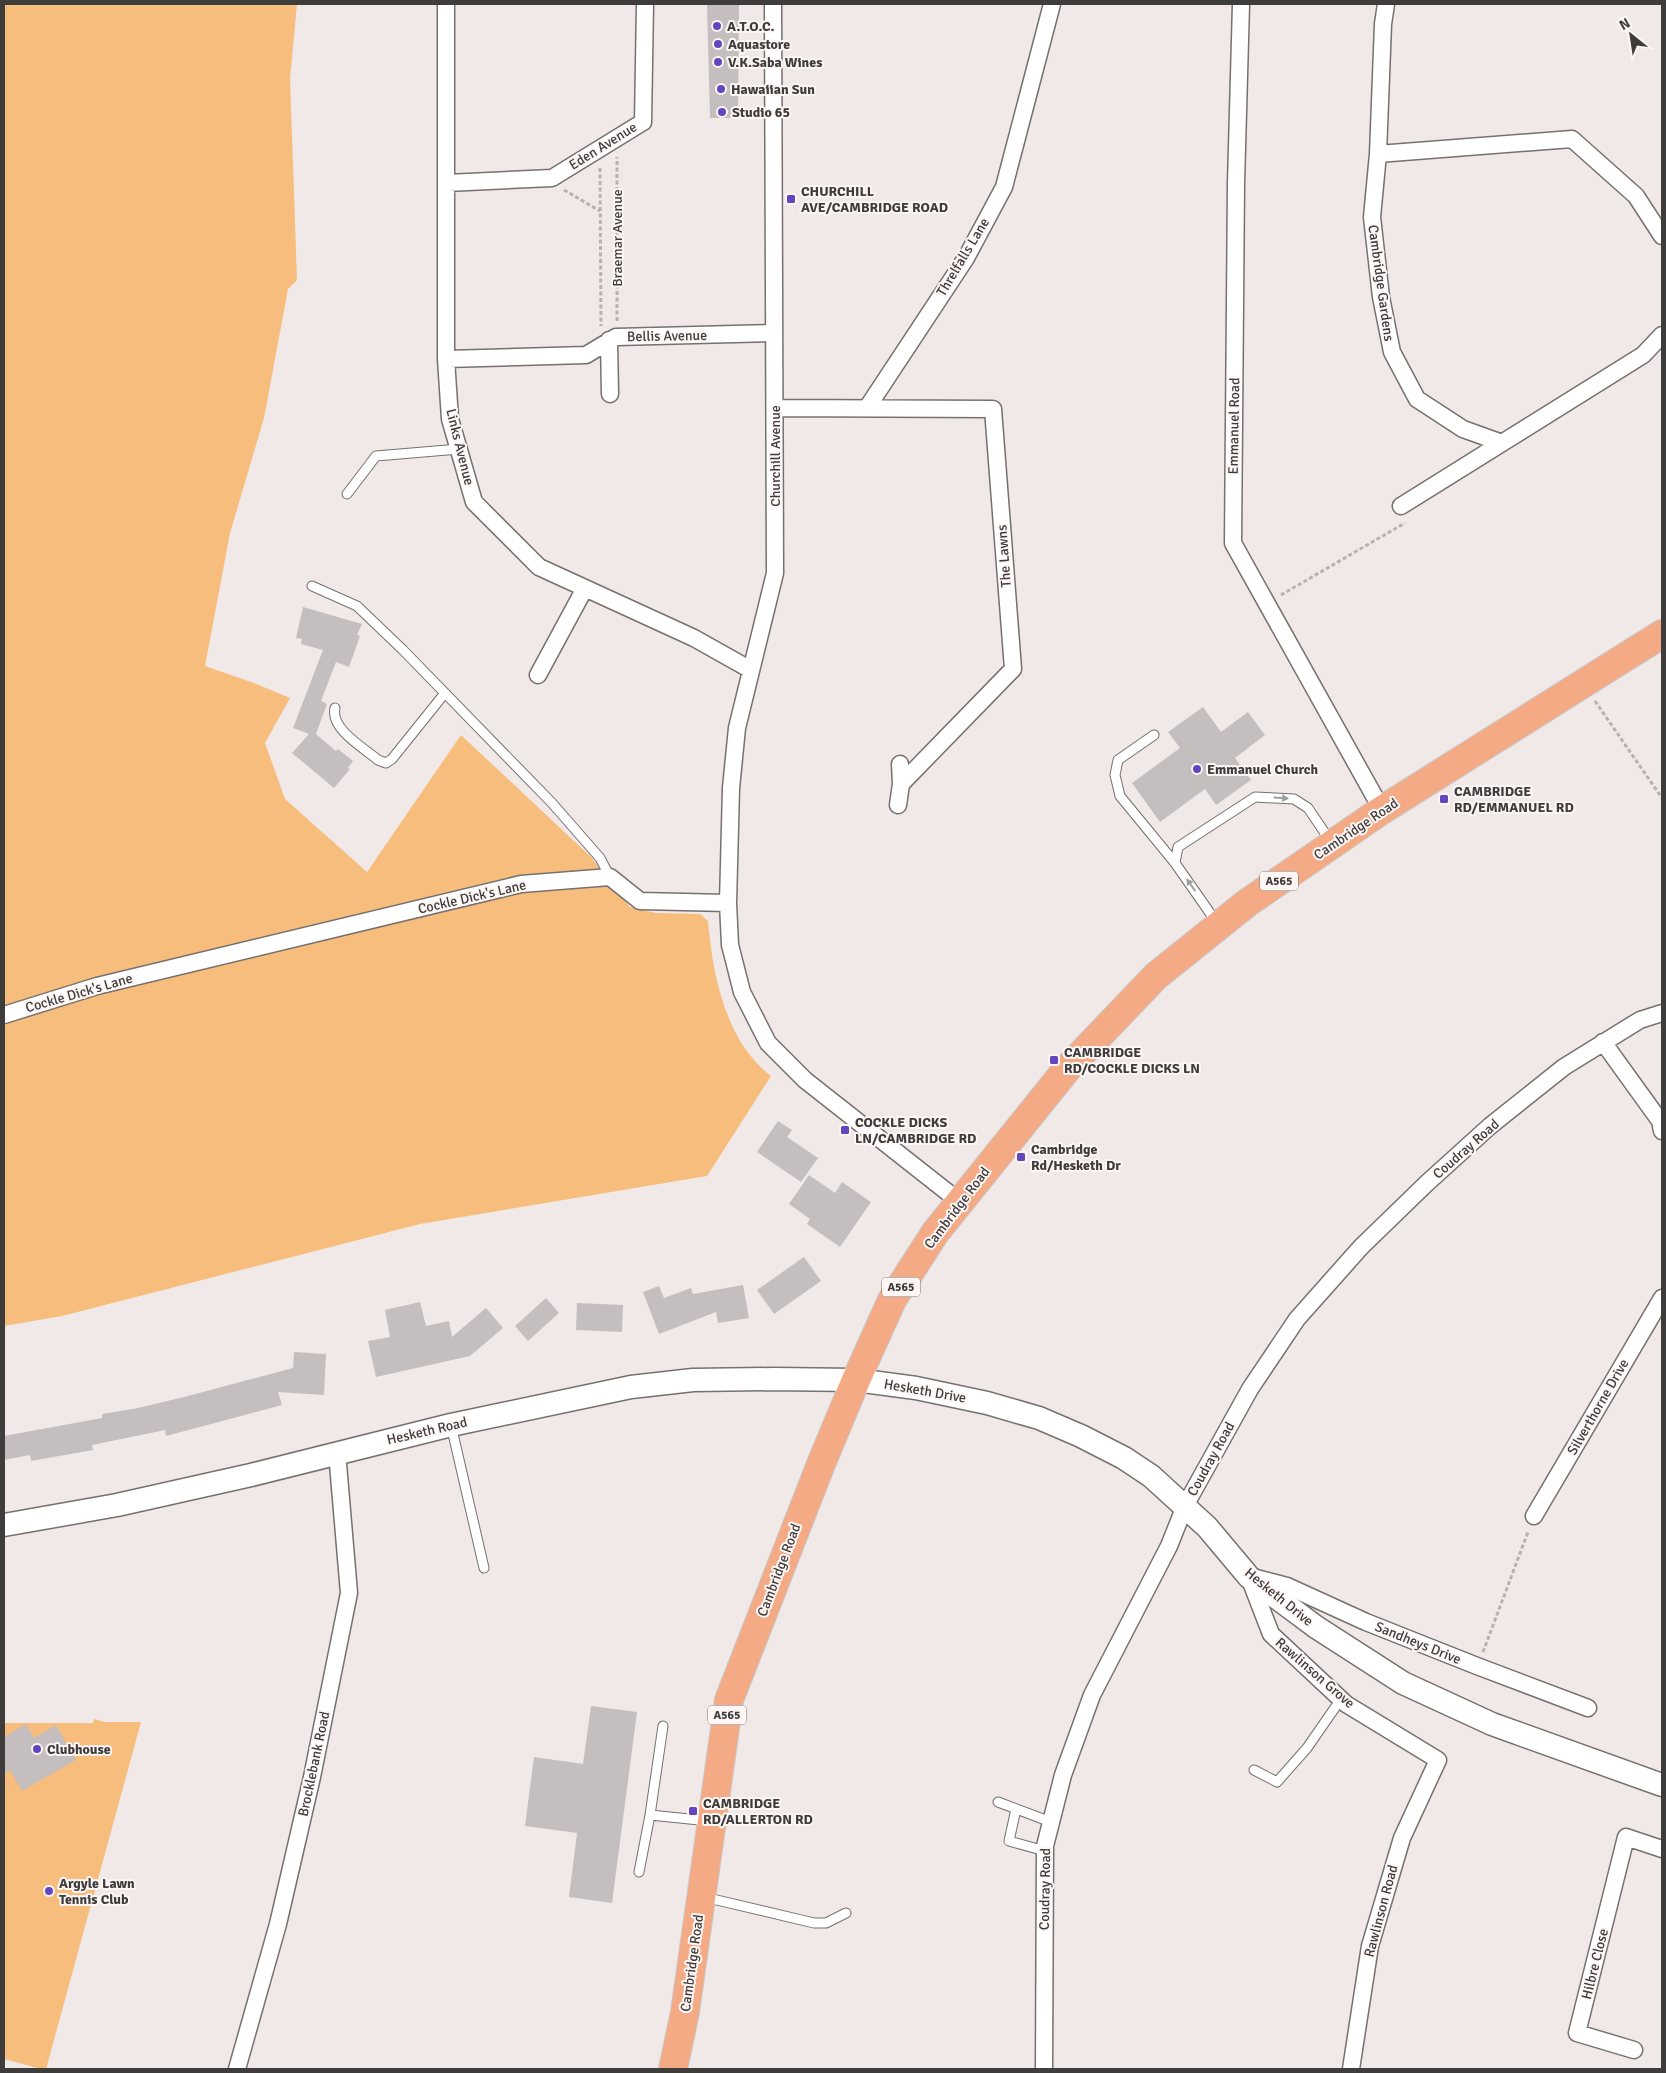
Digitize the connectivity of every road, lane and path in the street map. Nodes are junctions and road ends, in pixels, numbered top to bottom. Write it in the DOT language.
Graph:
graph roads {
  1 [pos="446,4"];
  2 [pos="646,4"];
  3 [pos="773,4"];
  4 [pos="1052,4"];
  5 [pos="1241,4"];
  6 [pos="1386,4"];
  7 [pos="613,141"];
  8 [pos="596,151"];
  9 [pos="1378,154"];
  10 [pos="552,178"];
  11 [pos="447,184"];
  12 [pos="600,211"];
  13 [pos="1662,236"];
  14 [pos="773,333"];
  15 [pos="1662,335"];
  16 [pos="609,340"];
  17 [pos="446,359"];
  18 [pos="610,394"];
  19 [pos="775,408"];
  20 [pos="867,408"];
  21 [pos="1502,443"];
  22 [pos="459,449"];
  23 [pos="348,494"];
  24 [pos="1401,506"];
  25 [pos="312,586"];
  26 [pos="585,588"];
  27 [pos="1267,604"];
  28 [pos="1662,634"];
  29 [pos="751,670"];
  30 [pos="538,675"];
  31 [pos="1583,684"];
  32 [pos="445,693"];
  33 [pos="335,708"];
  34 [pos="1154,735"];
  35 [pos="900,764"];
  36 [pos="901,784"];
  37 [pos="1662,798"];
  38 [pos="898,805"];
  39 [pos="1382,810"];
  40 [pos="1333,844"];
  41 [pos="1175,863"];
  42 [pos="610,877"];
  43 [pos="728,903"];
  44 [pos="1219,925"];
  45 [pos="1662,1013"];
  46 [pos="4,1015"];
  47 [pos="1603,1042"];
  48 [pos="1662,1131"];
  49 [pos="960,1202"];
  50 [pos="1662,1298"];
  51 [pos="856,1380"];
  52 [pos="451,1424"];
  53 [pos="338,1452"];
  54 [pos="1184,1506"];
  55 [pos="1534,1516"];
  56 [pos="4,1525"];
  57 [pos="484,1568"];
  58 [pos="1249,1576"];
  59 [pos="1477,1666"];
  60 [pos="1341,1699"];
  61 [pos="1588,1708"];
  62 [pos="664,1726"];
  63 [pos="1438,1760"];
  64 [pos="1254,1770"];
  65 [pos="1662,1785"];
  66 [pos="998,1802"];
  67 [pos="1016,1809"];
  68 [pos="650,1814"];
  69 [pos="712,1822"];
  70 [pos="1051,1822"];
  71 [pos="1662,1849"];
  72 [pos="1045,1852"];
  73 [pos="639,1872"];
  74 [pos="701,1896"];
  75 [pos="846,1913"];
  76 [pos="1634,2050"];
  77 [pos="237,2069"];
  78 [pos="673,2069"];
  79 [pos="1044,2069"];
  80 [pos="1351,2069"];
  1 -- 11 [label="street, Links Avenue"];
  2 -- 7 [label="street, Eden Avenue"];
  3 -- 14 [label="street, Churchill Avenue"];
  4 -- 20 [label="street, Threlfalls Lane"];
  5 -- 27 [label="street, Emmanuel Road"];
  6 -- 9 [label="street, Cambridge Gardens"];
  7 -- 8 [label="street, Eden Avenue"];
  7 -- 16 [label="path, Braemar Avenue"];
  8 -- 10 [label="street, Eden Avenue"];
  8 -- 12 [label="path, Braemar Avenue"];
  9 -- 13 [label="street"];
  9 -- 21 [label="street, Cambridge Gardens"];
  10 -- 11 [label="street, Eden Avenue"];
  10 -- 12 [label="path, Braemar Avenue"];
  11 -- 17 [label="street, Links Avenue"];
  12 -- 16 [label="path, Braemar Avenue"];
  14 -- 16 [label="street, Bellis Avenue"];
  14 -- 19 [label="street, Churchill Avenue"];
  15 -- 21 [label="street"];
  16 -- 17 [label="street, Bellis Avenue"];
  16 -- 18 [label="street"];
  17 -- 22 [label="street, Links Avenue"];
  19 -- 20 [label="street"];
  19 -- 29 [label="street, Churchill Avenue"];
  20 -- 36 [label="street, The Lawns"];
  21 -- 24 [label="street"];
  22 -- 23 [label="lane"];
  22 -- 26 [label="street, Links Avenue"];
  24 -- 27 [label="path"];
  25 -- 32 [label="lane"];
  26 -- 29 [label="street, Links Avenue"];
  26 -- 30 [label="street"];
  27 -- 39 [label="street, Emmanuel Road"];
  28 -- 31 [label="highway, Cambridge Road / A565"];
  29 -- 43 [label="street, Churchill Avenue"];
  31 -- 37 [label="path"];
  31 -- 39 [label="highway, Cambridge Road / A565"];
  32 -- 33 [label="lane"];
  32 -- 42 [label="lane"];
  34 -- 41 [label="lane"];
  35 -- 36 [label="street"];
  36 -- 38 [label="street"];
  39 -- 40 [label="highway, Cambridge Road / A565"];
  41 -- 40 [label="lane, one-way"];
  40 -- 44 [label="highway, Cambridge Road / A565"];
  44 -- 41 [label="lane, one-way"];
  42 -- 43 [label="street"];
  42 -- 46 [label="street, Cockle Dick's Lane"];
  43 -- 49 [label="street"];
  44 -- 49 [label="highway, Cambridge Road / A565"];
  45 -- 47 [label="street, Coudray Road"];
  47 -- 48 [label="street"];
  47 -- 54 [label="street, Coudray Road"];
  49 -- 51 [label="highway, Cambridge Road / A565"];
  50 -- 55 [label="street, Silverthorne Drive"];
  51 -- 52 [label="street, Hesketh Road"];
  51 -- 54 [label="street, Hesketh Drive"];
  51 -- 69 [label="highway, Cambridge Road / A565"];
  52 -- 53 [label="street, Hesketh Road"];
  52 -- 57 [label="lane"];
  53 -- 56 [label="street, Hesketh Road"];
  53 -- 77 [label="street, Brocklebank Road"];
  54 -- 58 [label="street, Hesketh Drive"];
  54 -- 70 [label="street, Coudray Road"];
  55 -- 59 [label="path"];
  58 -- 59 [label="street, Sandheys Drive"];
  58 -- 60 [label="street, Rawlinson Grove"];
  58 -- 65 [label="street, Hesketh Drive"];
  59 -- 61 [label="street, Sandheys Drive"];
  60 -- 63 [label="street, Rawlinson Grove"];
  60 -- 64 [label="lane"];
  62 -- 68 [label="lane"];
  63 -- 80 [label="street, Rawlinson Road"];
  66 -- 67 [label="lane"];
  67 -- 70 [label="lane"];
  67 -- 72 [label="lane"];
  68 -- 69 [label="lane"];
  68 -- 73 [label="lane"];
  69 -- 74 [label="highway, Cambridge Road / A565"];
  70 -- 72 [label="street, Coudray Road"];
  71 -- 76 [label="street, Hilbre Close"];
  72 -- 79 [label="street, Coudray Road"];
  74 -- 75 [label="lane"];
  74 -- 78 [label="highway, Cambridge Road / A565"];
}
